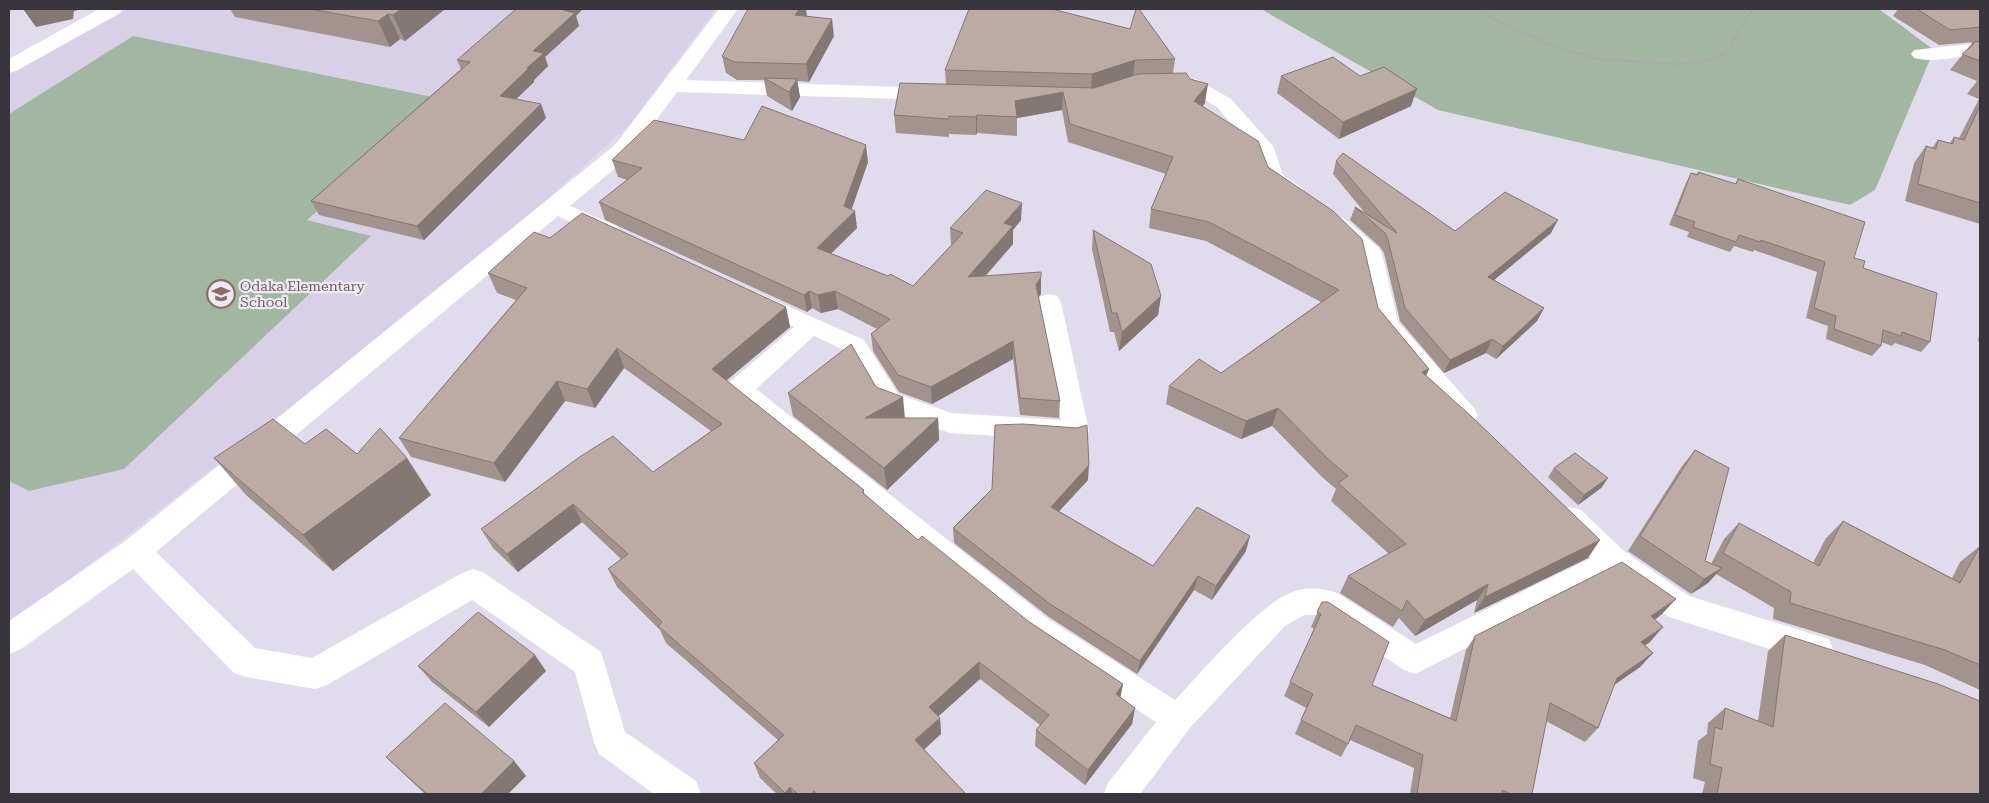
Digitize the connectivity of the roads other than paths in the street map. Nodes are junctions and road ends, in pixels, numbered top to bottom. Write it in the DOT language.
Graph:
graph roads {
  1 [pos="113,9"];
  2 [pos="729,9"];
  3 [pos="1980,48"];
  4 [pos="1920,54"];
  5 [pos="9,67"];
  6 [pos="1152,84"];
  7 [pos="672,86"];
  8 [pos="957,95"];
  9 [pos="554,206"];
  10 [pos="625,239"];
  11 [pos="741,292"];
  12 [pos="1049,302"];
  13 [pos="812,325"];
  14 [pos="1481,433"];
  15 [pos="1550,500"];
  16 [pos="135,550"];
  17 [pos="1613,560"];
  18 [pos="11,636"];
  19 [pos="1839,656"];
  20 [pos="1178,719"];
  21 [pos="684,794"];
  22 [pos="1120,794"];
  1 -- 5 [label="street"];
  2 -- 7 [label="street"];
  3 -- 4 [label="lane"];
  6 -- 14 [label="street"];
  7 -- 8 [label="street"];
  7 -- 9 [label="street"];
  9 -- 10 [label="lane"];
  9 -- 16 [label="street"];
  11 -- 13 [label="lane"];
  12 -- 13 [label="lane"];
  13 -- 20 [label="lane"];
  15 -- 17 [label="street"];
  16 -- 18 [label="street"];
  16 -- 21 [label="street"];
  17 -- 19 [label="street"];
  17 -- 20 [label="lane"];
  20 -- 22 [label="lane"];
}
